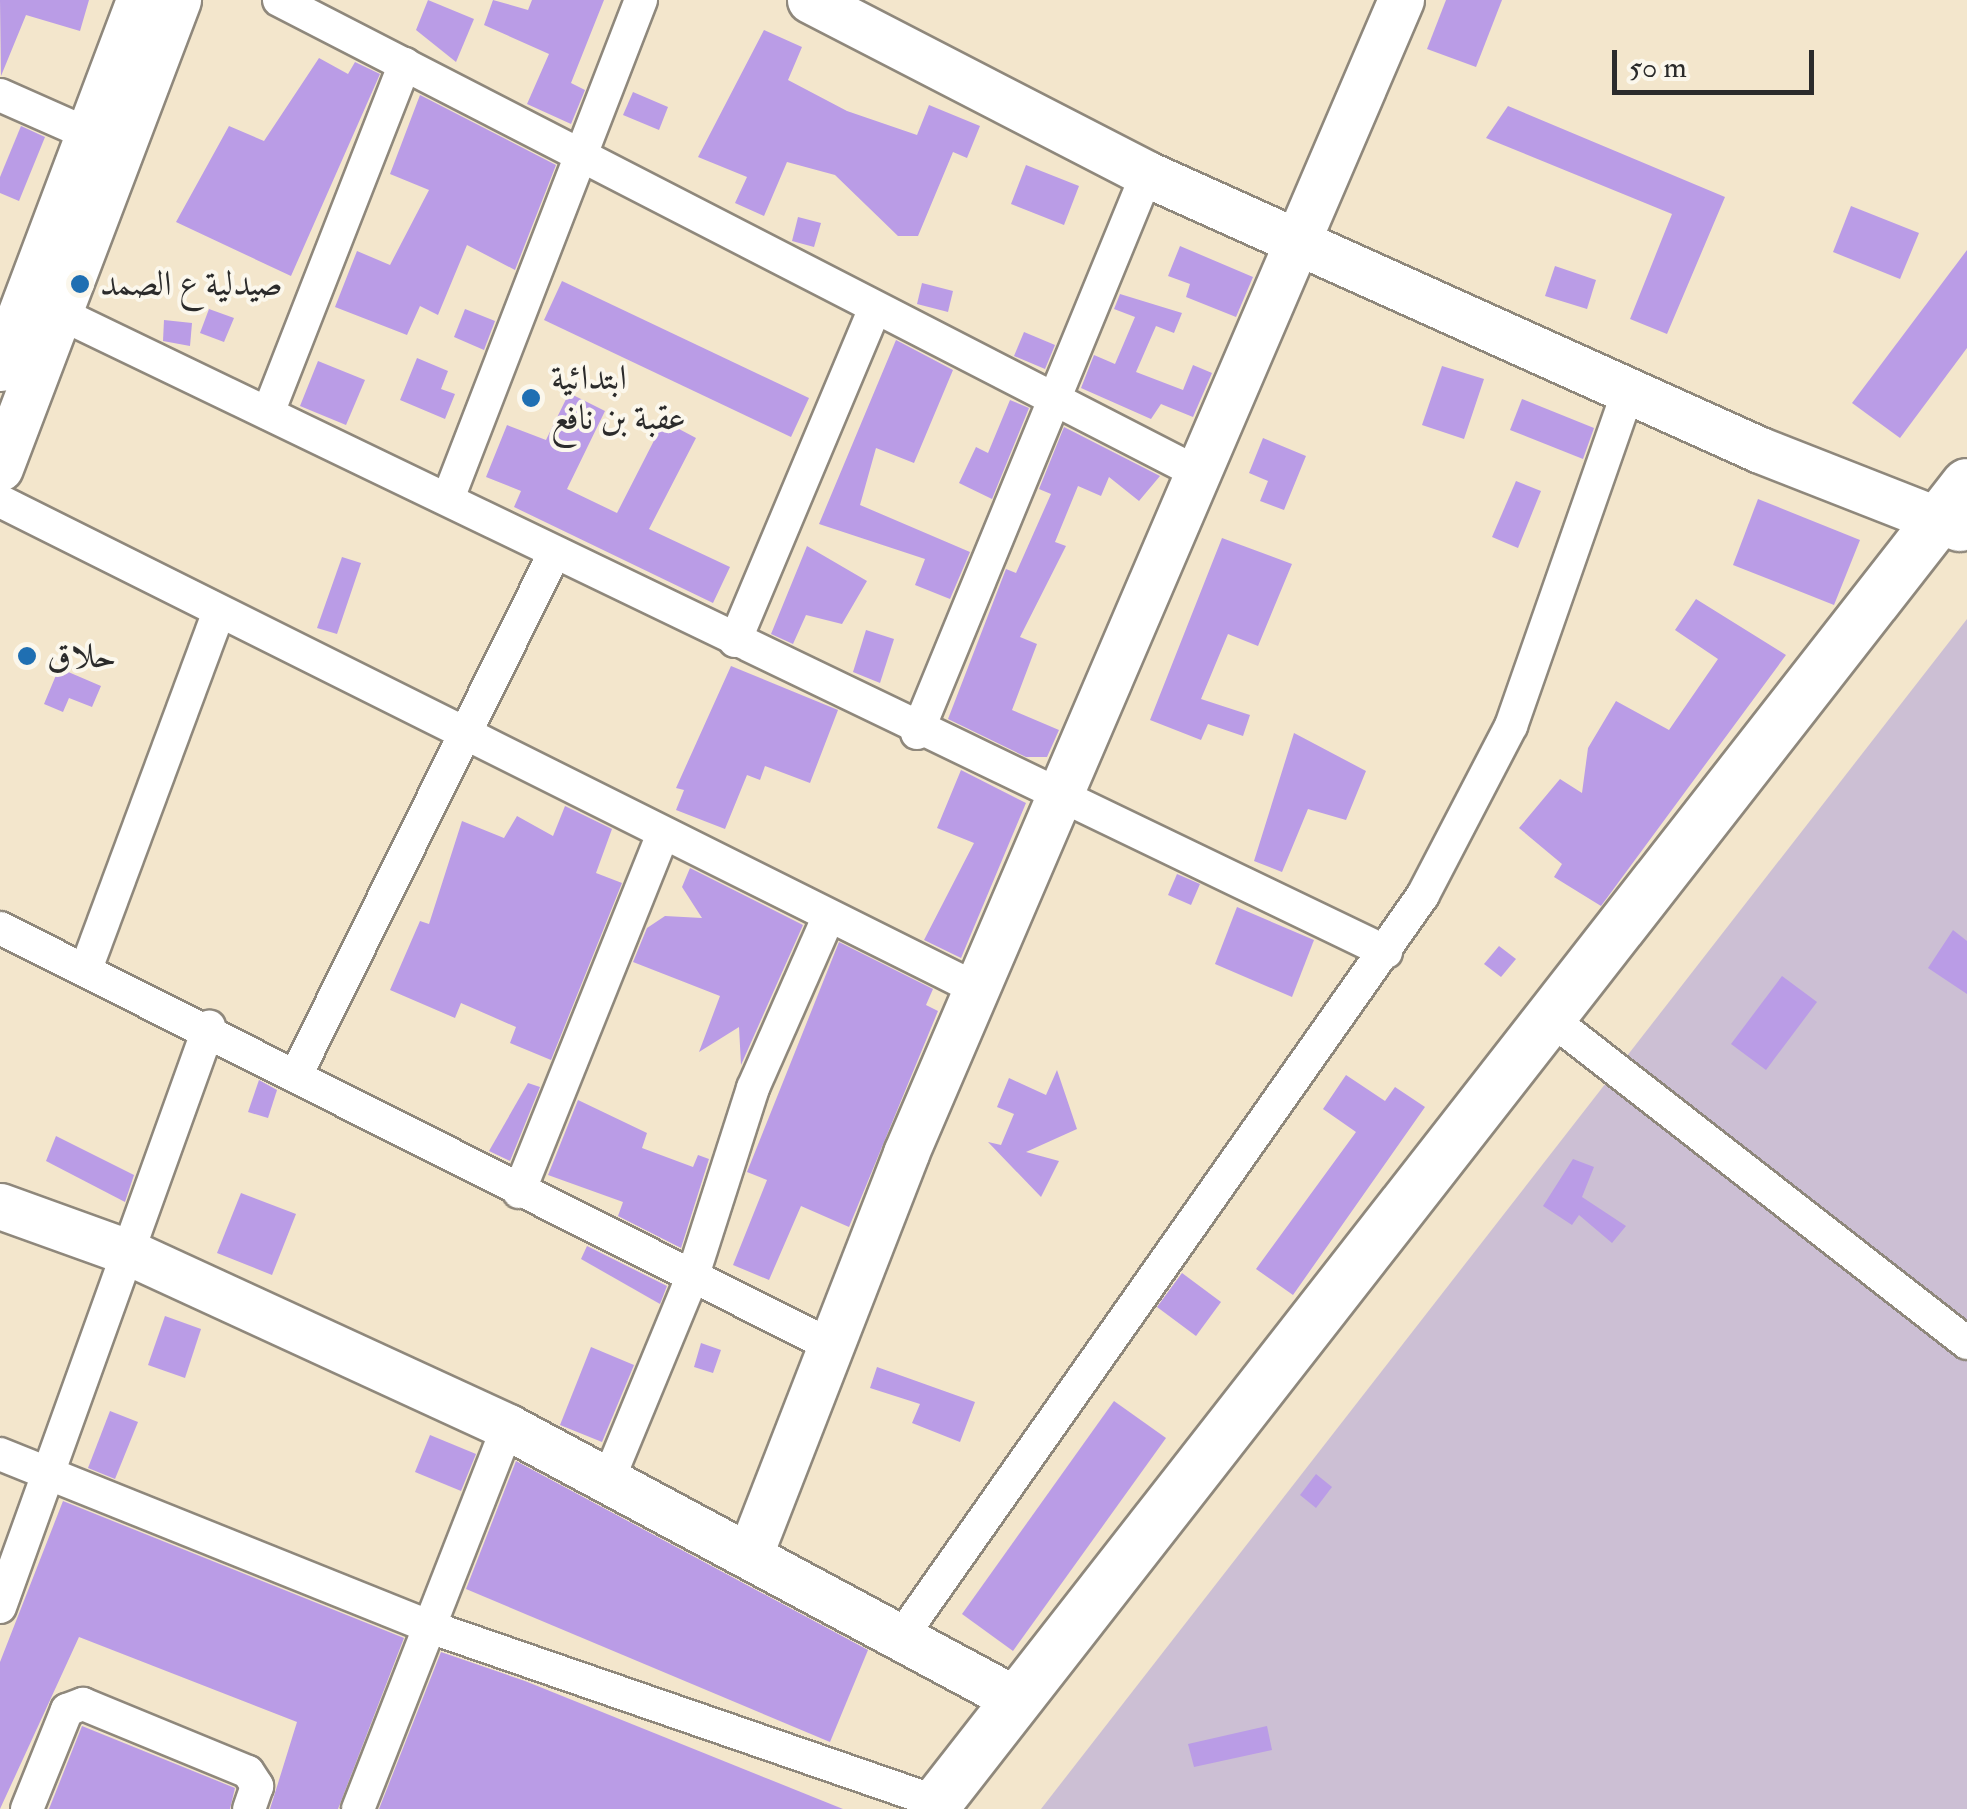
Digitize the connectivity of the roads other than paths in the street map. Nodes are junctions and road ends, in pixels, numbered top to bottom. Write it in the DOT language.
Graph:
graph roads {
  1 [pos="139,0"];
  2 [pos="178,0"];
  3 [pos="279,0"];
  4 [pos="641,0"];
  5 [pos="810,0"];
  6 [pos="1401,0"];
  7 [pos="405,64"];
  8 [pos="0,95"];
  9 [pos="103,140"];
  10 [pos="584,158"];
  11 [pos="1147,174"];
  12 [pos="1295,240"];
  13 [pos="876,308"];
  14 [pos="58,313"];
  15 [pos="0,368"];
  16 [pos="1628,392"];
  17 [pos="1056,400"];
  18 [pos="268,413"];
  19 [pos="0,468"];
  20 [pos="1200,474"];
  21 [pos="449,496"];
  22 [pos="0,502"];
  23 [pos="1958,512"];
  24 [pos="555,552"];
  25 [pos="219,612"];
  26 [pos="735,641"];
  27 [pos="917,733"];
  28 [pos="466,736"];
  29 [pos="1063,802"];
  30 [pos="662,837"];
  31 [pos="827,920"];
  32 [pos="0,928"];
  33 [pos="1386,952"];
  34 [pos="86,969"];
  35 [pos="979,990"];
  36 [pos="209,1026"];
  37 [pos="1564,1029"];
  38 [pos="297,1074"];
  39 [pos="519,1192"];
  40 [pos="0,1206"];
  41 [pos="128,1252"];
  42 [pos="692,1278"];
  43 [pos="1967,1343"];
  44 [pos="828,1344"];
  45 [pos="508,1427"];
  46 [pos="0,1454"];
  47 [pos="51,1474"];
  48 [pos="609,1478"];
  49 [pos="751,1550"];
  50 [pos="0,1607"];
  51 [pos="430,1627"];
  52 [pos="904,1633"];
  53 [pos="1017,1700"];
  54 [pos="369,1806"];
  55 [pos="934,1807"];
  56 [pos="27,1809"];
  57 [pos="249,1809"];
  1 -- 9 [label="street"];
  2 -- 9 [label="street"];
  3 -- 7 [label="street"];
  4 -- 10 [label="street"];
  5 -- 11 [label="street"];
  6 -- 12 [label="street"];
  7 -- 10 [label="street"];
  7 -- 18 [label="street"];
  8 -- 9 [label="street"];
  9 -- 14 [label="street"];
  9 -- 15 [label="street"];
  10 -- 13 [label="street"];
  10 -- 21 [label="street"];
  11 -- 12 [label="street"];
  11 -- 17 [label="street"];
  12 -- 16 [label="street"];
  12 -- 20 [label="street"];
  13 -- 17 [label="street"];
  13 -- 26 [label="street"];
  14 -- 18 [label="street"];
  14 -- 19 [label="street"];
  16 -- 23 [label="street"];
  16 -- 33 [label="street"];
  17 -- 20 [label="street"];
  17 -- 27 [label="street"];
  18 -- 21 [label="street"];
  20 -- 29 [label="street"];
  21 -- 24 [label="street"];
  22 -- 25 [label="street"];
  23 -- 37 [label="main road"];
  23 -- 53 [label="main road"];
  24 -- 26 [label="street"];
  24 -- 28 [label="street"];
  25 -- 28 [label="street"];
  25 -- 34 [label="street"];
  26 -- 27 [label="street"];
  27 -- 29 [label="street"];
  28 -- 30 [label="street"];
  28 -- 38 [label="street"];
  29 -- 33 [label="street"];
  29 -- 35 [label="street"];
  30 -- 31 [label="street"];
  30 -- 39 [label="street"];
  31 -- 35 [label="street"];
  31 -- 42 [label="street"];
  32 -- 34 [label="street"];
  33 -- 52 [label="street"];
  34 -- 36 [label="street"];
  35 -- 44 [label="street"];
  36 -- 38 [label="street"];
  36 -- 41 [label="street"];
  37 -- 43 [label="street"];
  37 -- 53 [label="main road"];
  38 -- 39 [label="street"];
  39 -- 42 [label="street"];
  40 -- 41 [label="street"];
  41 -- 45 [label="street"];
  41 -- 47 [label="street"];
  42 -- 44 [label="street"];
  42 -- 48 [label="street"];
  44 -- 49 [label="street"];
  45 -- 48 [label="street"];
  45 -- 51 [label="street"];
  46 -- 47 [label="street"];
  47 -- 50 [label="street"];
  47 -- 51 [label="street"];
  48 -- 49 [label="street"];
  49 -- 52 [label="street"];
  51 -- 54 [label="street"];
  51 -- 55 [label="street"];
  52 -- 53 [label="street"];
  53 -- 55 [label="main road"];
  56 -- 57 [label="street"];
}
